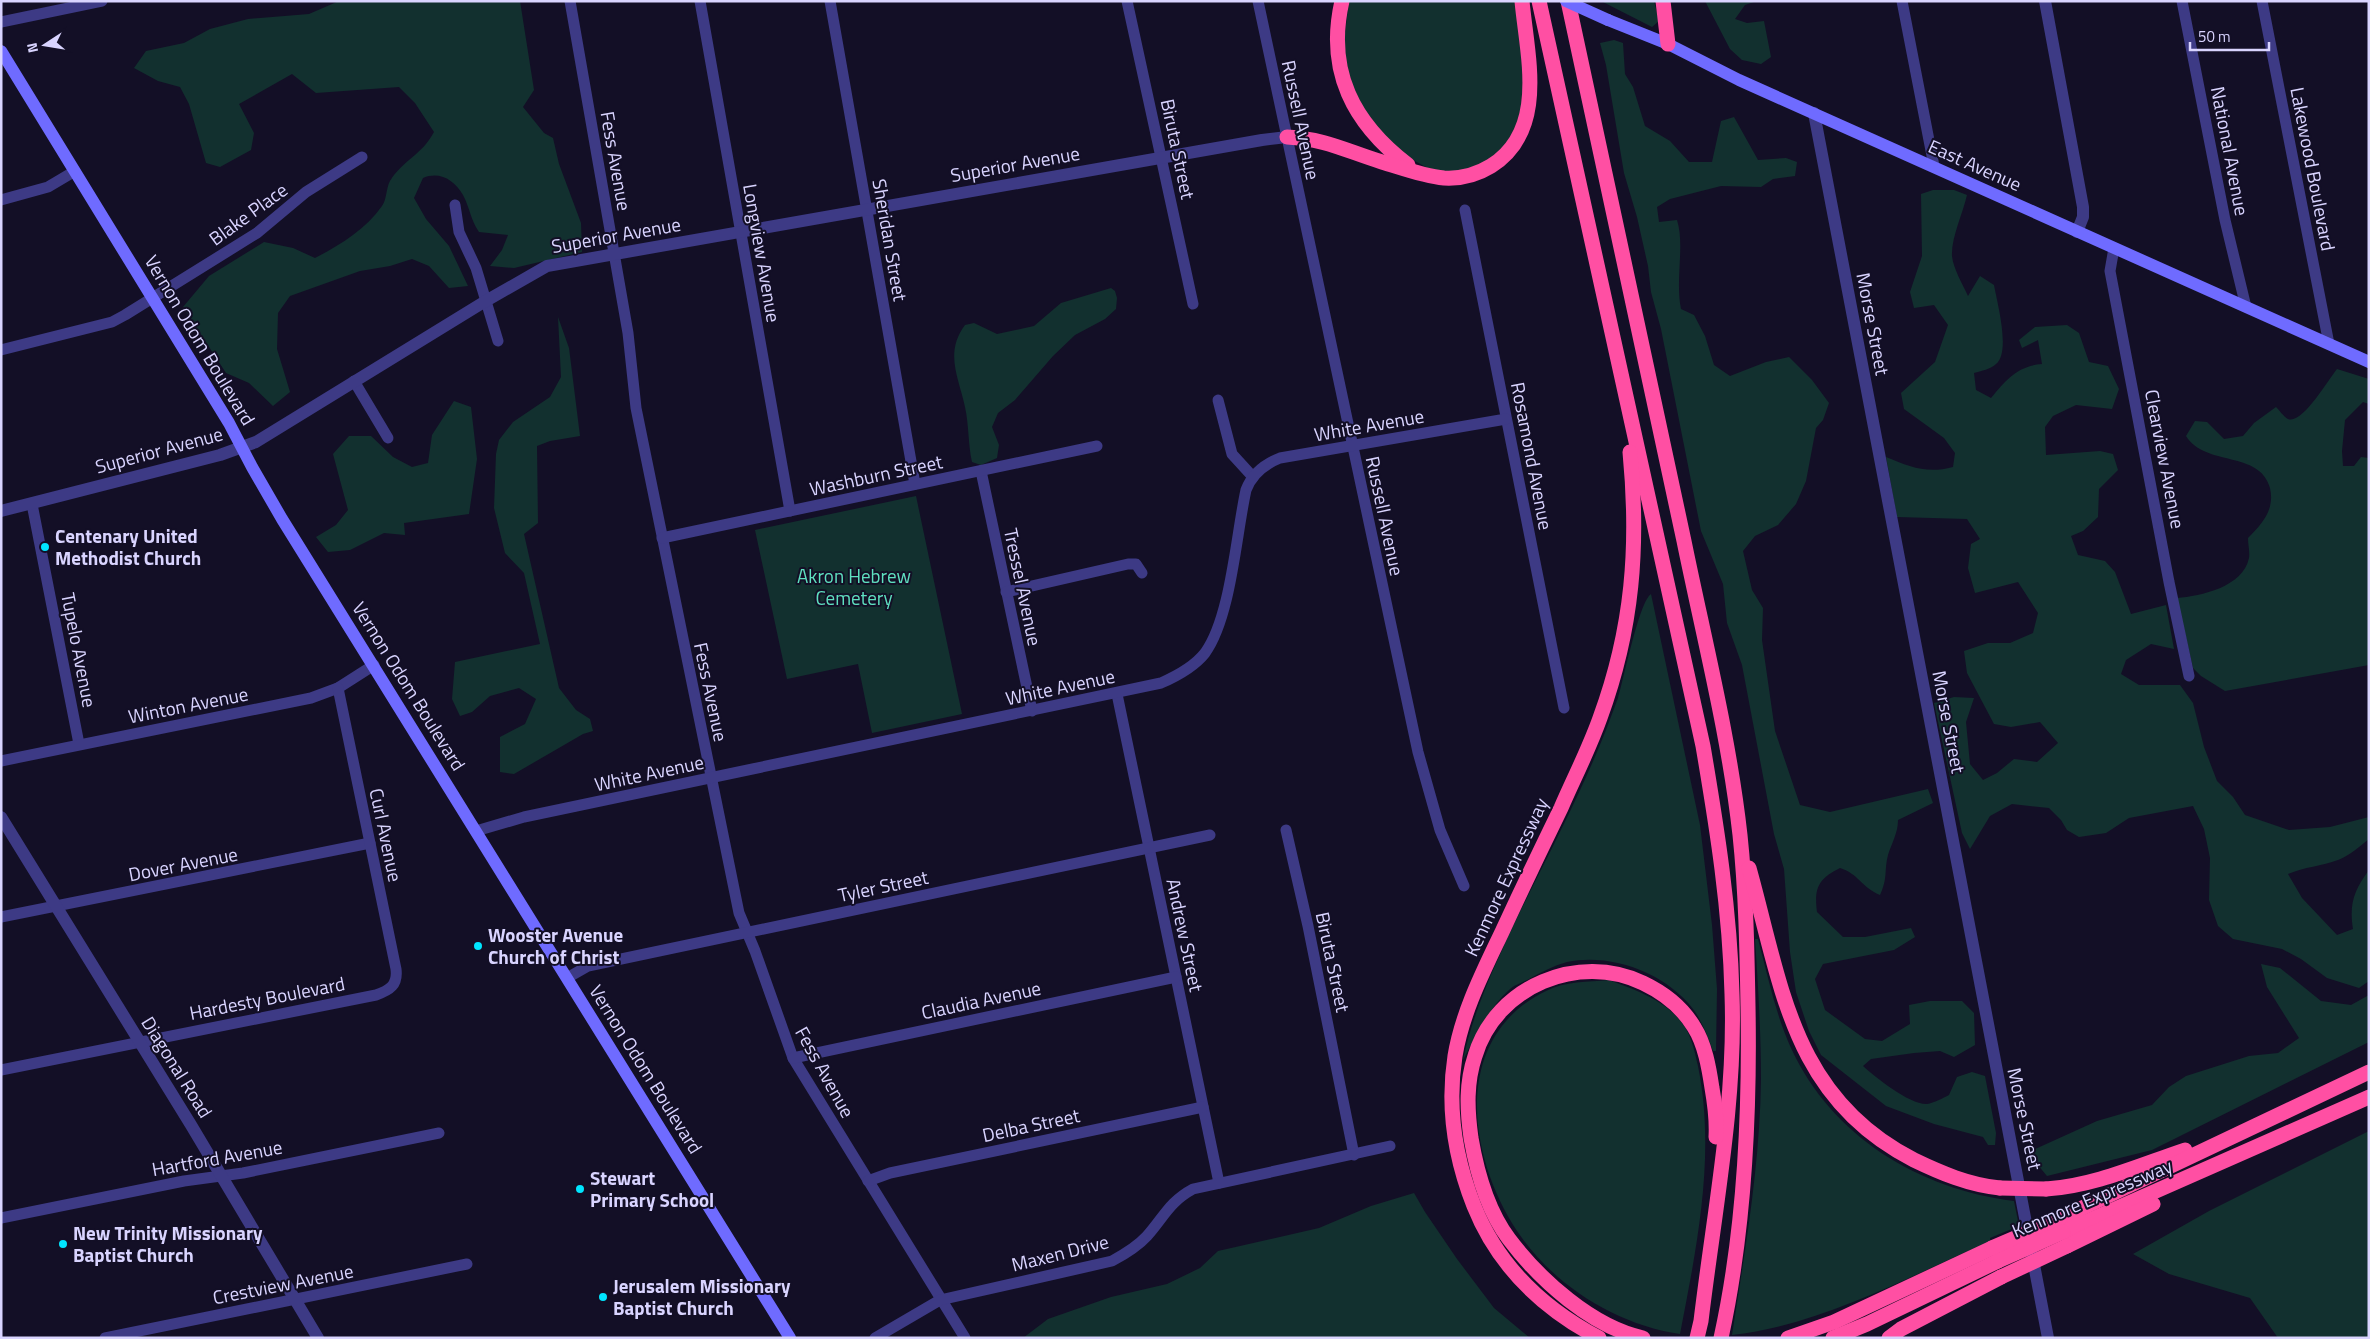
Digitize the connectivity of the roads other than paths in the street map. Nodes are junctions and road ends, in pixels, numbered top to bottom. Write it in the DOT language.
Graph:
graph roads {
  1 [pos="102,1"];
  2 [pos="570,1"];
  3 [pos="700,1"];
  4 [pos="830,1"];
  5 [pos="1127,1"];
  6 [pos="1258,1"];
  7 [pos="1342,1"];
  8 [pos="1522,1"];
  9 [pos="1539,1"];
  10 [pos="1567,1"];
  11 [pos="1663,1"];
  12 [pos="1902,1"];
  13 [pos="2045,1"];
  14 [pos="2182,1"];
  15 [pos="2262,1"];
  16 [pos="1,22"];
  17 [pos="1668,44"];
  18 [pos="1,51"];
  19 [pos="1814,113"];
  20 [pos="1287,138"];
  21 [pos="362,157"];
  22 [pos="1162,158"];
  23 [pos="1934,166"];
  24 [pos="75,171"];
  25 [pos="1415,171"];
  26 [pos="1,200"];
  27 [pos="454,205"];
  28 [pos="866,209"];
  29 [pos="1465,210"];
  30 [pos="740,231"];
  31 [pos="2077,232"];
  32 [pos="2114,248"];
  33 [pos="614,254"];
  34 [pos="153,298"];
  35 [pos="484,302"];
  36 [pos="1193,304"];
  37 [pos="2246,307"];
  38 [pos="498,341"];
  39 [pos="2329,344"];
  40 [pos="1,350"];
  41 [pos="2369,362"];
  42 [pos="354,381"];
  43 [pos="1623,383"];
  44 [pos="1218,400"];
  45 [pos="1506,419"];
  46 [pos="388,438"];
  47 [pos="1097,446"];
  48 [pos="1353,446"];
  49 [pos="242,447"];
  50 [pos="981,471"];
  51 [pos="1253,477"];
  52 [pos="915,484"];
  53 [pos="32,504"];
  54 [pos="1,511"];
  55 [pos="790,511"];
  56 [pos="662,538"];
  57 [pos="1142,573"];
  58 [pos="1006,592"];
  59 [pos="374,665"];
  60 [pos="2189,676"];
  61 [pos="338,688"];
  62 [pos="1117,694"];
  63 [pos="1564,708"];
  64 [pos="1032,711"];
  65 [pos="80,744"];
  66 [pos="1,761"];
  67 [pos="711,778"];
  68 [pos="1,817"];
  69 [pos="1286,830"];
  70 [pos="476,831"];
  71 [pos="1210,835"];
  72 [pos="1740,835"];
  73 [pos="370,843"];
  74 [pos="1149,848"];
  75 [pos="1464,886"];
  76 [pos="55,906"];
  77 [pos="1,916"];
  78 [pos="748,932"];
  79 [pos="1176,977"];
  80 [pos="567,978"];
  81 [pos="391,988"];
  82 [pos="140,1042"];
  83 [pos="793,1058"];
  84 [pos="1,1070"];
  85 [pos="2369,1072"];
  86 [pos="2369,1097"];
  87 [pos="1203,1107"];
  88 [pos="2256,1126"];
  89 [pos="439,1132"];
  90 [pos="1390,1146"];
  91 [pos="1354,1155"];
  92 [pos="220,1175"];
  93 [pos="868,1181"];
  94 [pos="1220,1183"];
  95 [pos="1,1218"];
  96 [pos="2063,1232"];
  97 [pos="1995,1255"];
  98 [pos="467,1264"];
  99 [pos="1707,1270"];
  100 [pos="296,1298"];
  101 [pos="940,1300"];
  102 [pos="105,1338"];
  103 [pos="318,1338"];
  104 [pos="790,1338"];
  105 [pos="875,1338"];
  106 [pos="965,1338"];
  107 [pos="1599,1338"];
  108 [pos="1643,1338"];
  109 [pos="1697,1338"];
  110 [pos="1721,1338"];
  111 [pos="1788,1338"];
  112 [pos="1833,1338"];
  113 [pos="1890,1338"];
  114 [pos="2048,1338"];
  1 -- 16 [label="street"];
  2 -- 33 [label="street, Fess Avenue"];
  3 -- 30 [label="street, Longview Avenue"];
  4 -- 28 [label="street, Sheridan Street"];
  5 -- 22 [label="street, Biruta Street"];
  6 -- 20 [label="street, Russell Avenue"];
  7 -- 25 [label="highway"];
  8 -- 25 [label="highway"];
  9 -- 43 [label="highway"];
  10 -- 17 [label="main road, East Avenue, bridge"];
  10 -- 72 [label="highway"];
  11 -- 17 [label="highway"];
  12 -- 23 [label="street"];
  13 -- 31 [label="street"];
  14 -- 37 [label="street, National Avenue"];
  15 -- 39 [label="street, Lakewood Boulevard"];
  17 -- 19 [label="main road, East Avenue"];
  18 -- 24 [label="main road, Vernon Odom Boulevard"];
  19 -- 23 [label="main road, East Avenue"];
  19 -- 114 [label="street, Morse Street"];
  20 -- 22 [label="street, Superior Avenue"];
  20 -- 25 [label="highway"];
  20 -- 48 [label="street, Russell Avenue"];
  21 -- 34 [label="street, Blake Place"];
  22 -- 28 [label="street, Superior Avenue"];
  22 -- 36 [label="street, Biruta Street"];
  23 -- 31 [label="main road, East Avenue"];
  24 -- 26 [label="street"];
  24 -- 34 [label="main road, Vernon Odom Boulevard"];
  27 -- 35 [label="street"];
  28 -- 30 [label="street, Superior Avenue"];
  28 -- 52 [label="street, Sheridan Street"];
  29 -- 45 [label="street, Rosamond Avenue"];
  30 -- 33 [label="street, Superior Avenue"];
  30 -- 55 [label="street, Longview Avenue"];
  31 -- 32 [label="main road, East Avenue"];
  32 -- 37 [label="main road, East Avenue"];
  32 -- 60 [label="street, Clearview Avenue"];
  33 -- 35 [label="street, Superior Avenue"];
  33 -- 56 [label="street, Fess Avenue"];
  34 -- 40 [label="street, Blake Place"];
  34 -- 49 [label="main road, Vernon Odom Boulevard"];
  35 -- 38 [label="street"];
  35 -- 42 [label="street, Superior Avenue"];
  37 -- 39 [label="main road, East Avenue"];
  39 -- 41 [label="main road, East Avenue"];
  42 -- 46 [label="street"];
  42 -- 49 [label="street, Superior Avenue"];
  43 -- 99 [label="highway"];
  43 -- 107 [label="highway, Kenmore Expressway"];
  44 -- 51 [label="street"];
  45 -- 48 [label="street, White Avenue"];
  45 -- 63 [label="street, Rosamond Avenue"];
  47 -- 50 [label="street, Washburn Street"];
  48 -- 51 [label="street, White Avenue"];
  48 -- 75 [label="street, Russell Avenue"];
  49 -- 53 [label="street, Superior Avenue"];
  49 -- 59 [label="main road, Vernon Odom Boulevard"];
  50 -- 52 [label="street, Washburn Street"];
  50 -- 58 [label="street, Tressel Avenue"];
  51 -- 62 [label="street, White Avenue"];
  52 -- 55 [label="street, Washburn Street"];
  53 -- 54 [label="street, Superior Avenue"];
  53 -- 65 [label="street, Tupelo Avenue"];
  55 -- 56 [label="street, Washburn Street"];
  56 -- 67 [label="street, Fess Avenue"];
  57 -- 58 [label="street"];
  58 -- 64 [label="street, Tressel Avenue"];
  59 -- 61 [label="street, Winton Avenue"];
  59 -- 70 [label="main road, Vernon Odom Boulevard"];
  61 -- 65 [label="street, Winton Avenue"];
  61 -- 73 [label="street, Curl Avenue"];
  62 -- 64 [label="street, White Avenue"];
  62 -- 74 [label="street, Andrew Street"];
  64 -- 67 [label="street, White Avenue"];
  65 -- 66 [label="street, Winton Avenue"];
  67 -- 70 [label="street, White Avenue"];
  67 -- 78 [label="street, Fess Avenue"];
  68 -- 76 [label="street, Diagonal Road"];
  69 -- 91 [label="street, Biruta Street"];
  70 -- 80 [label="main road, Vernon Odom Boulevard"];
  71 -- 74 [label="street, Tyler Street"];
  72 -- 88 [label="highway, bridge"];
  72 -- 110 [label="highway"];
  73 -- 76 [label="street, Dover Avenue"];
  73 -- 81 [label="street, Curl Avenue"];
  74 -- 78 [label="street, Tyler Street"];
  74 -- 79 [label="street, Andrew Street"];
  76 -- 77 [label="street, Dover Avenue"];
  76 -- 82 [label="street, Diagonal Road"];
  78 -- 80 [label="street, Tyler Street"];
  78 -- 83 [label="street, Fess Avenue"];
  79 -- 83 [label="street, Claudia Avenue"];
  79 -- 87 [label="street, Andrew Street"];
  80 -- 104 [label="main road, Vernon Odom Boulevard"];
  81 -- 82 [label="street, Hardesty Boulevard"];
  82 -- 84 [label="street, Hardesty Boulevard"];
  82 -- 92 [label="street, Diagonal Road"];
  83 -- 93 [label="street, Fess Avenue"];
  85 -- 88 [label="highway"];
  86 -- 96 [label="highway"];
  87 -- 93 [label="street, Delba Street"];
  87 -- 94 [label="street, Andrew Street"];
  88 -- 96 [label="highway"];
  89 -- 92 [label="street, Hartford Avenue"];
  90 -- 91 [label="street, Maxen Drive"];
  91 -- 94 [label="street, Maxen Drive"];
  92 -- 95 [label="street, Hartford Avenue"];
  92 -- 100 [label="street, Diagonal Road"];
  93 -- 101 [label="street, Fess Avenue"];
  94 -- 101 [label="street, Maxen Drive"];
  96 -- 97 [label="highway, Kenmore Expressway, bridge"];
  96 -- 113 [label="highway, bridge"];
  97 -- 111 [label="highway"];
  97 -- 112 [label="highway, Kenmore Expressway"];
  98 -- 100 [label="street, Crestview Avenue"];
  99 -- 108 [label="highway"];
  99 -- 109 [label="highway"];
  100 -- 102 [label="street, Crestview Avenue"];
  100 -- 103 [label="street, Diagonal Road"];
  101 -- 105 [label="street, Maxen Drive"];
  101 -- 106 [label="street, Fess Avenue"];
}
